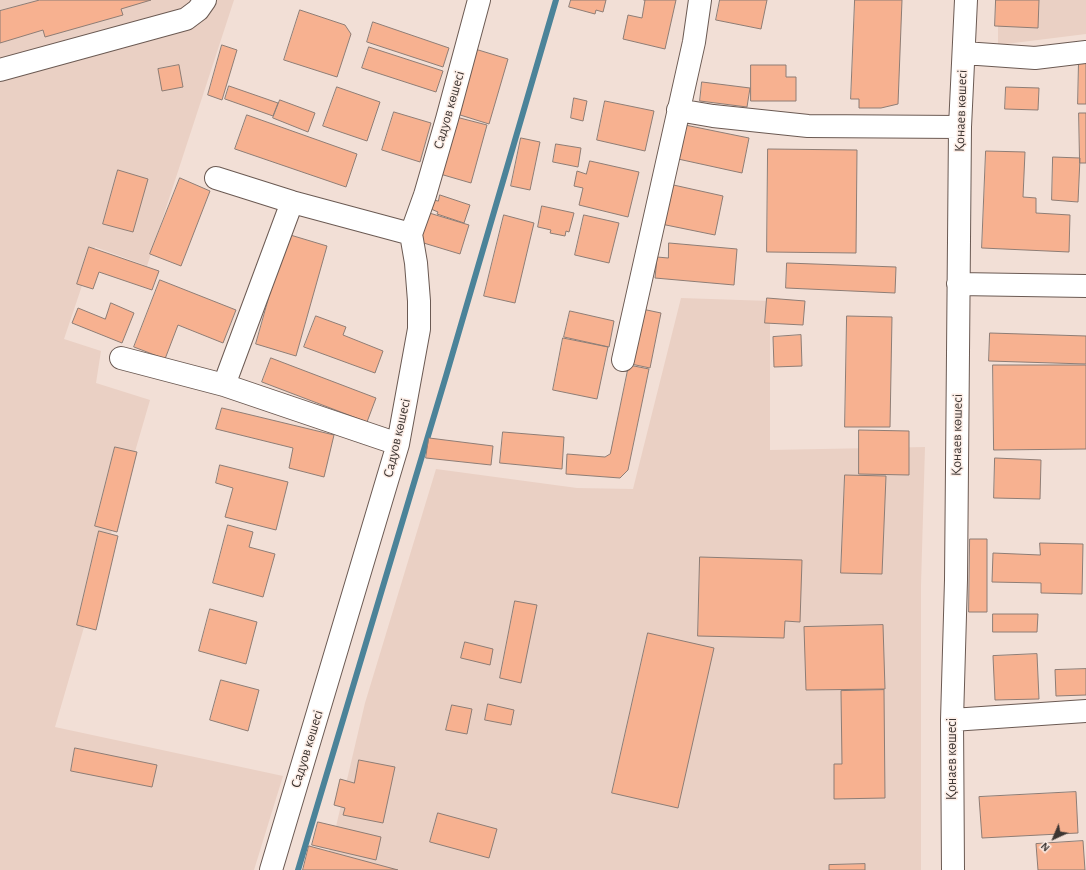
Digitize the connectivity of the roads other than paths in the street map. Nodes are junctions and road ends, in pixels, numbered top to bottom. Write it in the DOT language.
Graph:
graph roads {
  1 [pos="205,0"];
  2 [pos="479,0"];
  3 [pos="700,0"];
  4 [pos="966,0"];
  5 [pos="1086,52"];
  6 [pos="964,53"];
  7 [pos="0,70"];
  8 [pos="678,110"];
  9 [pos="960,127"];
  10 [pos="216,178"];
  11 [pos="292,202"];
  12 [pos="411,234"];
  13 [pos="958,284"];
  14 [pos="1086,286"];
  15 [pos="121,358"];
  16 [pos="623,360"];
  17 [pos="224,385"];
  18 [pos="398,444"];
  19 [pos="1086,711"];
  20 [pos="952,720"];
  21 [pos="271,870"];
  22 [pos="953,870"];
  1 -- 7 [label="street"];
  2 -- 12 [label="street, Садуов көшесі"];
  3 -- 8 [label="street"];
  4 -- 6 [label="street, Қонаев көшесі"];
  5 -- 6 [label="street"];
  6 -- 9 [label="street, Қонаев көшесі"];
  8 -- 9 [label="street"];
  8 -- 16 [label="street"];
  9 -- 13 [label="street, Қонаев көшесі"];
  10 -- 11 [label="street"];
  11 -- 12 [label="street"];
  11 -- 17 [label="street"];
  12 -- 18 [label="street, Садуов көшесі"];
  13 -- 14 [label="street"];
  13 -- 20 [label="street, Қонаев көшесі"];
  15 -- 17 [label="street"];
  17 -- 18 [label="street"];
  18 -- 21 [label="street, Садуов көшесі"];
  19 -- 20 [label="street"];
  20 -- 22 [label="street, Қонаев көшесі"];
}
